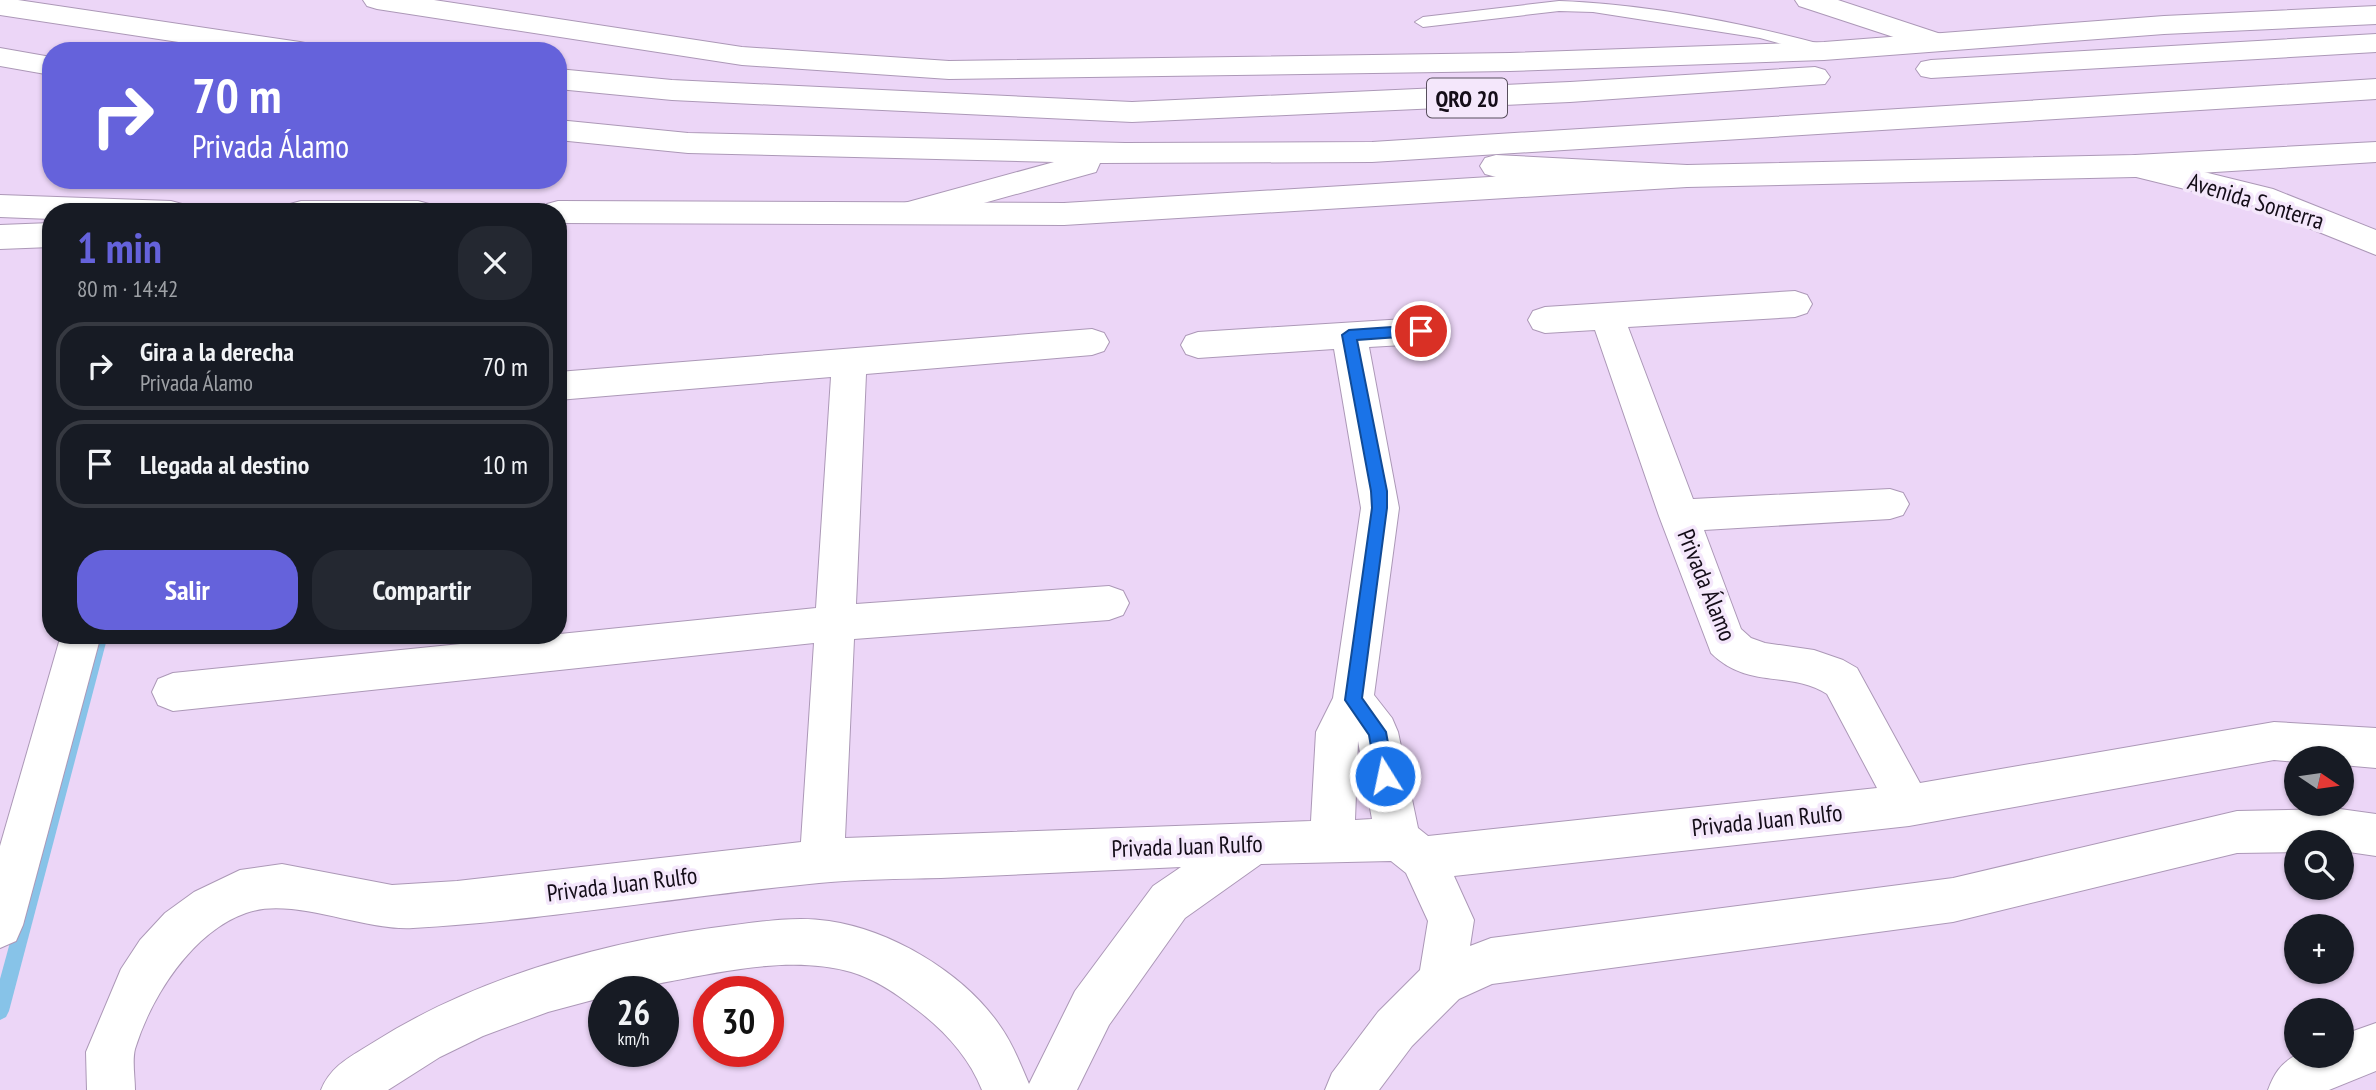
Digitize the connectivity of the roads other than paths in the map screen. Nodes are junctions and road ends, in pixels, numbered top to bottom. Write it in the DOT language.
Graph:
graph roads {
  1 [pos="377,0"];
  2 [pos="1810,0"];
  3 [pos="0,6"];
  4 [pos="2376,15"];
  5 [pos="1423,22"];
  6 [pos="240,42"];
  7 [pos="1937,42"];
  8 [pos="2376,43"];
  9 [pos="1824,51"];
  10 [pos="0,57"];
  11 [pos="42,64"];
  12 [pos="567,80"];
  13 [pos="2376,89"];
  14 [pos="567,131"];
  15 [pos="2376,152"];
  16 [pos="1125,153"];
  17 [pos="1298,154"];
  18 [pos="2134,166"];
  19 [pos="1687,176"];
  20 [pos="0,206"];
  21 [pos="42,207"];
  22 [pos="567,212"];
  23 [pos="908,213"];
  24 [pos="42,235"];
  25 [pos="0,237"];
  26 [pos="2376,243"];
  27 [pos="1795,304"];
  28 [pos="1607,316"];
  29 [pos="1545,320"];
  30 [pos="1421,331"];
  31 [pos="1349,335"];
  32 [pos="1092,342"];
  33 [pos="1198,345"];
  34 [pos="849,364"];
  35 [pos="567,385"];
  36 [pos="1890,504"];
  37 [pos="1678,516"];
  38 [pos="1109,603"];
  39 [pos="835,623"];
  40 [pos="78,644"];
  41 [pos="173,692"];
  42 [pos="1353,700"];
  43 [pos="2376,748"];
  44 [pos="1909,805"];
  45 [pos="2376,835"];
  46 [pos="1332,841"];
  47 [pos="1254,843"];
  48 [pos="1410,849"];
  49 [pos="822,860"];
  50 [pos="0,925"];
  51 [pos="1443,982"];
  52 [pos="2376,1047"];
  53 [pos="1351,1088"];
  54 [pos="111,1090"];
  55 [pos="345,1090"];
  56 [pos="1007,1090"];
  57 [pos="1051,1090"];
  58 [pos="2292,1090"];
  1 -- 9 [label="main road"];
  2 -- 7 [label="main road"];
  3 -- 6 [label="main road"];
  4 -- 7 [label="main road"];
  5 -- 9 [label="lane"];
  7 -- 9 [label="main road"];
  8 -- 12 [label="main road, QRO 20"];
  10 -- 11 [label="main road"];
  13 -- 17 [label="main road, QRO 20"];
  14 -- 16 [label="main road, QRO 20"];
  15 -- 18 [label="main road"];
  16 -- 17 [label="main road, QRO 20"];
  16 -- 23 [label="main road"];
  17 -- 19 [label="main road"];
  18 -- 19 [label="main road"];
  18 -- 26 [label="main road, Avenida Sonterra"];
  19 -- 23 [label="main road"];
  20 -- 21 [label="main road"];
  22 -- 23 [label="main road"];
  24 -- 25 [label="main road"];
  27 -- 28 [label="main road"];
  28 -- 29 [label="main road"];
  28 -- 37 [label="main road, Privada Álamo"];
  30 -- 31 [label="main road"];
  31 -- 33 [label="main road"];
  31 -- 42 [label="main road"];
  32 -- 34 [label="main road"];
  34 -- 35 [label="main road"];
  34 -- 39 [label="main road"];
  36 -- 37 [label="main road, Privada Álamo"];
  37 -- 44 [label="main road, Privada Álamo"];
  38 -- 39 [label="main road"];
  39 -- 41 [label="main road"];
  39 -- 49 [label="main road"];
  40 -- 50 [label="main road"];
  42 -- 46 [label="main road"];
  42 -- 48 [label="main road"];
  43 -- 44 [label="main road, Privada Juan Rulfo"];
  44 -- 48 [label="main road, Privada Juan Rulfo"];
  45 -- 51 [label="main road"];
  46 -- 47 [label="main road, Privada Juan Rulfo"];
  46 -- 48 [label="main road, Privada Juan Rulfo"];
  47 -- 49 [label="main road, Privada Juan Rulfo"];
  47 -- 57 [label="main road"];
  48 -- 51 [label="main road"];
  49 -- 54 [label="main road, Privada Juan Rulfo"];
  51 -- 53 [label="main road"];
  52 -- 58 [label="main road"];
  55 -- 56 [label="main road"];
}
